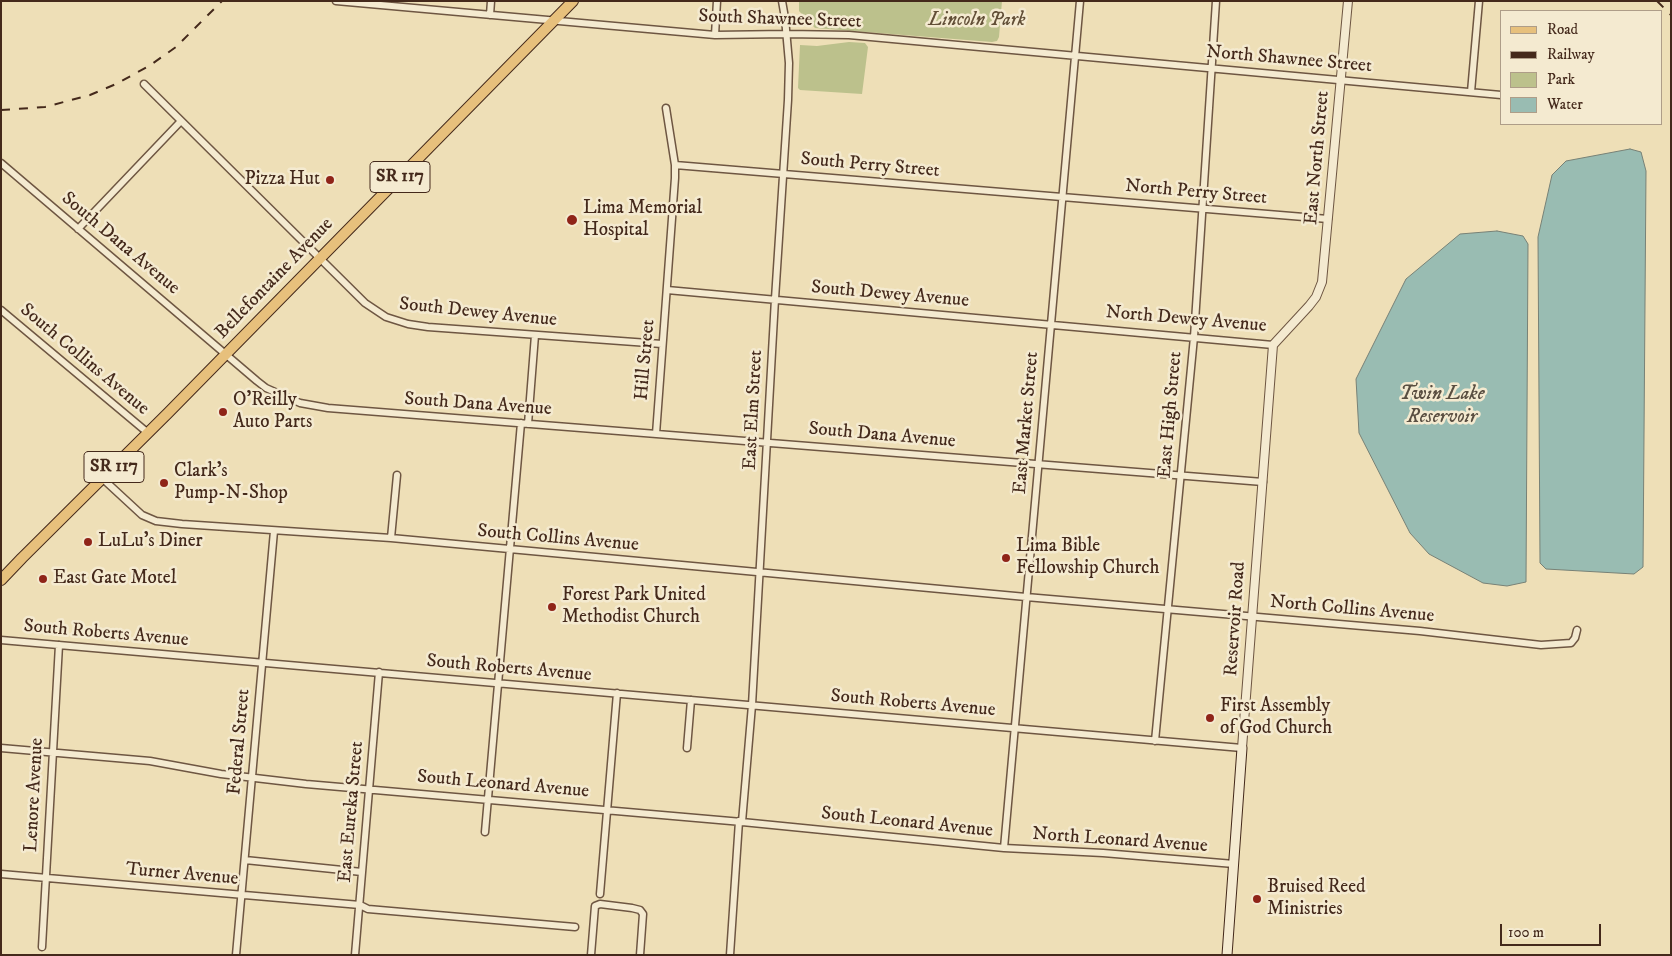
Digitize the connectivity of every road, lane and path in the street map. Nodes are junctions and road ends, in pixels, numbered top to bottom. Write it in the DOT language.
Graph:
graph roads {
  1 [pos="336,1"];
  2 [pos="491,1"];
  3 [pos="573,1"];
  4 [pos="717,1"];
  5 [pos="782,1"];
  6 [pos="1080,1"];
  7 [pos="1216,1"];
  8 [pos="1348,1"];
  9 [pos="1479,1"];
  10 [pos="490,15"];
  11 [pos="555,20"];
  12 [pos="787,34"];
  13 [pos="715,35"];
  14 [pos="1075,56"];
  15 [pos="1212,69"];
  16 [pos="1341,80"];
  17 [pos="144,84"];
  18 [pos="1471,92"];
  19 [pos="1500,94"];
  20 [pos="666,108"];
  21 [pos="181,121"];
  22 [pos="1,163"];
  23 [pos="675,165"];
  24 [pos="783,174"];
  25 [pos="1062,197"];
  26 [pos="1203,209"];
  27 [pos="1328,219"];
  28 [pos="78,228"];
  29 [pos="320,257"];
  30 [pos="667,290"];
  31 [pos="775,300"];
  32 [pos="1,310"];
  33 [pos="1304,312"];
  34 [pos="1051,324"];
  35 [pos="535,335"];
  36 [pos="1194,337"];
  37 [pos="662,344"];
  38 [pos="1273,345"];
  39 [pos="226,354"];
  40 [pos="524,423"];
  41 [pos="148,433"];
  42 [pos="656,434"];
  43 [pos="767,442"];
  44 [pos="1038,464"];
  45 [pos="397,475"];
  46 [pos="1181,475"];
  47 [pos="103,479"];
  48 [pos="1263,482"];
  49 [pos="274,531"];
  50 [pos="391,538"];
  51 [pos="510,549"];
  52 [pos="759,572"];
  53 [pos="1,580"];
  54 [pos="1026,597"];
  55 [pos="1169,610"];
  56 [pos="1252,617"];
  57 [pos="1576,630"];
  58 [pos="1,640"];
  59 [pos="59,645"];
  60 [pos="262,662"];
  61 [pos="379,672"];
  62 [pos="498,683"];
  63 [pos="616,693"];
  64 [pos="691,700"];
  65 [pos="752,705"];
  66 [pos="1014,728"];
  67 [pos="1155,741"];
  68 [pos="1,748"];
  69 [pos="687,748"];
  70 [pos="1242,748"];
  71 [pos="52,752"];
  72 [pos="252,777"];
  73 [pos="369,789"];
  74 [pos="488,799"];
  75 [pos="606,810"];
  76 [pos="740,821"];
  77 [pos="485,832"];
  78 [pos="1004,848"];
  79 [pos="245,860"];
  80 [pos="1234,864"];
  81 [pos="362,872"];
  82 [pos="1,874"];
  83 [pos="46,878"];
  84 [pos="600,894"];
  85 [pos="242,895"];
  86 [pos="360,905"];
  87 [pos="575,927"];
  88 [pos="42,947"];
  89 [pos="236,955"];
  90 [pos="355,955"];
  91 [pos="591,955"];
  92 [pos="640,955"];
  93 [pos="730,955"];
  94 [pos="1227,955"];
  1 -- 10 [label="street, South Shawnee Street"];
  2 -- 10 [label="street"];
  3 -- 11 [label="main road, Bellefontaine Avenue / SR 117"];
  4 -- 13 [label="street"];
  5 -- 12 [label="street, East Elm Street"];
  6 -- 14 [label="street, East Market Street"];
  7 -- 15 [label="street, East High Street"];
  8 -- 16 [label="street, East North Street"];
  9 -- 18 [label="street"];
  10 -- 11 [label="street, South Shawnee Street"];
  11 -- 13 [label="street, South Shawnee Street"];
  11 -- 29 [label="main road, Bellefontaine Avenue / SR 117"];
  12 -- 13 [label="street, South Shawnee Street"];
  12 -- 14 [label="street, South Shawnee Street"];
  12 -- 24 [label="street, East Elm Street"];
  14 -- 15 [label="street, North Shawnee Street"];
  14 -- 25 [label="street, East Market Street"];
  15 -- 16 [label="street, North Shawnee Street"];
  15 -- 26 [label="street, East High Street"];
  16 -- 18 [label="street, North Shawnee Street"];
  16 -- 27 [label="street, East North Street"];
  17 -- 21 [label="street, South Dewey Avenue"];
  18 -- 19 [label="street, North Shawnee Street"];
  20 -- 23 [label="street"];
  21 -- 28 [label="street"];
  21 -- 29 [label="street, South Dewey Avenue"];
  22 -- 28 [label="street, South Dana Avenue"];
  23 -- 24 [label="street, South Perry Street"];
  23 -- 30 [label="street, Hill Street"];
  24 -- 25 [label="street, South Perry Street"];
  24 -- 31 [label="street, East Elm Street"];
  25 -- 26 [label="street, North Perry Street"];
  25 -- 34 [label="street, East Market Street"];
  26 -- 27 [label="street, North Perry Street"];
  26 -- 36 [label="street, East High Street"];
  27 -- 33 [label="street, East North Street"];
  28 -- 39 [label="street, South Dana Avenue"];
  29 -- 35 [label="street, South Dewey Avenue"];
  29 -- 39 [label="main road, Bellefontaine Avenue / SR 117"];
  30 -- 31 [label="street, South Dewey Avenue"];
  30 -- 37 [label="street, Hill Street"];
  31 -- 34 [label="street, South Dewey Avenue"];
  31 -- 43 [label="street, East Elm Street"];
  32 -- 41 [label="street, South Collins Avenue"];
  33 -- 38 [label="street, North Dewey Avenue"];
  34 -- 36 [label="street, North Dewey Avenue"];
  34 -- 44 [label="street, East Market Street"];
  35 -- 37 [label="street, South Dewey Avenue"];
  35 -- 40 [label="street"];
  36 -- 38 [label="street, North Dewey Avenue"];
  36 -- 46 [label="street, East High Street"];
  37 -- 42 [label="street, Hill Street"];
  38 -- 48 [label="street, Reservoir Road"];
  39 -- 40 [label="street, South Dana Avenue"];
  39 -- 41 [label="main road, Bellefontaine Avenue / SR 117"];
  40 -- 42 [label="street, South Dana Avenue"];
  40 -- 51 [label="street"];
  41 -- 47 [label="main road, Bellefontaine Avenue / SR 117"];
  42 -- 43 [label="street, South Dana Avenue"];
  43 -- 44 [label="street, South Dana Avenue"];
  43 -- 52 [label="street, East Elm Street"];
  44 -- 46 [label="street, South Dana Avenue"];
  44 -- 54 [label="street, East Market Street"];
  45 -- 50 [label="street"];
  46 -- 48 [label="street, South Dana Avenue"];
  46 -- 55 [label="street, East High Street"];
  47 -- 49 [label="street, South Collins Avenue"];
  47 -- 53 [label="main road, Bellefontaine Avenue / SR 117"];
  48 -- 56 [label="street, Reservoir Road"];
  49 -- 50 [label="street, South Collins Avenue"];
  49 -- 60 [label="street, Federal Street"];
  50 -- 51 [label="street, South Collins Avenue"];
  51 -- 52 [label="street, South Collins Avenue"];
  51 -- 62 [label="street"];
  52 -- 54 [label="street, South Collins Avenue"];
  52 -- 65 [label="street, East Elm Street"];
  54 -- 55 [label="street, North Collins Avenue"];
  54 -- 66 [label="street, East Market Street"];
  55 -- 56 [label="street, North Collins Avenue"];
  55 -- 67 [label="street, East High Street"];
  56 -- 57 [label="street, North Collins Avenue"];
  56 -- 70 [label="street, Reservoir Road"];
  58 -- 59 [label="street, South Roberts Avenue"];
  59 -- 60 [label="street, South Roberts Avenue"];
  59 -- 71 [label="street, Lenore Avenue"];
  60 -- 61 [label="street, South Roberts Avenue"];
  60 -- 72 [label="street, Federal Street"];
  61 -- 62 [label="street, South Roberts Avenue"];
  61 -- 73 [label="street, East Eureka Street"];
  62 -- 63 [label="street, South Roberts Avenue"];
  62 -- 74 [label="street"];
  63 -- 64 [label="street, South Roberts Avenue"];
  63 -- 75 [label="street"];
  64 -- 65 [label="street, South Roberts Avenue"];
  64 -- 69 [label="street"];
  65 -- 66 [label="street, South Roberts Avenue"];
  65 -- 76 [label="street, East Elm Street"];
  66 -- 67 [label="street, South Roberts Avenue"];
  66 -- 78 [label="street, East Market Street"];
  67 -- 70 [label="street, South Roberts Avenue"];
  68 -- 71 [label="street, South Leonard Avenue"];
  70 -- 80 [label="main road, Reservoir Road"];
  71 -- 72 [label="street, South Leonard Avenue"];
  71 -- 83 [label="street, Lenore Avenue"];
  72 -- 73 [label="street, South Leonard Avenue"];
  72 -- 79 [label="street, Federal Street"];
  73 -- 74 [label="street, South Leonard Avenue"];
  73 -- 81 [label="street, East Eureka Street"];
  74 -- 75 [label="street, South Leonard Avenue"];
  74 -- 77 [label="street"];
  75 -- 76 [label="street, South Leonard Avenue"];
  75 -- 84 [label="street"];
  76 -- 78 [label="street, South Leonard Avenue"];
  76 -- 93 [label="street, East Elm Street"];
  78 -- 80 [label="street, North Leonard Avenue"];
  79 -- 81 [label="street"];
  79 -- 85 [label="street, Federal Street"];
  80 -- 94 [label="main road, Reservoir Road"];
  81 -- 86 [label="street, East Eureka Street"];
  82 -- 83 [label="street, Turner Avenue"];
  83 -- 85 [label="street, Turner Avenue"];
  83 -- 88 [label="street, Lenore Avenue"];
  85 -- 86 [label="street, Turner Avenue"];
  85 -- 89 [label="street, Federal Street"];
  86 -- 87 [label="street, Turner Avenue"];
  86 -- 90 [label="street, East Eureka Street"];
  91 -- 92 [label="street"];
}
